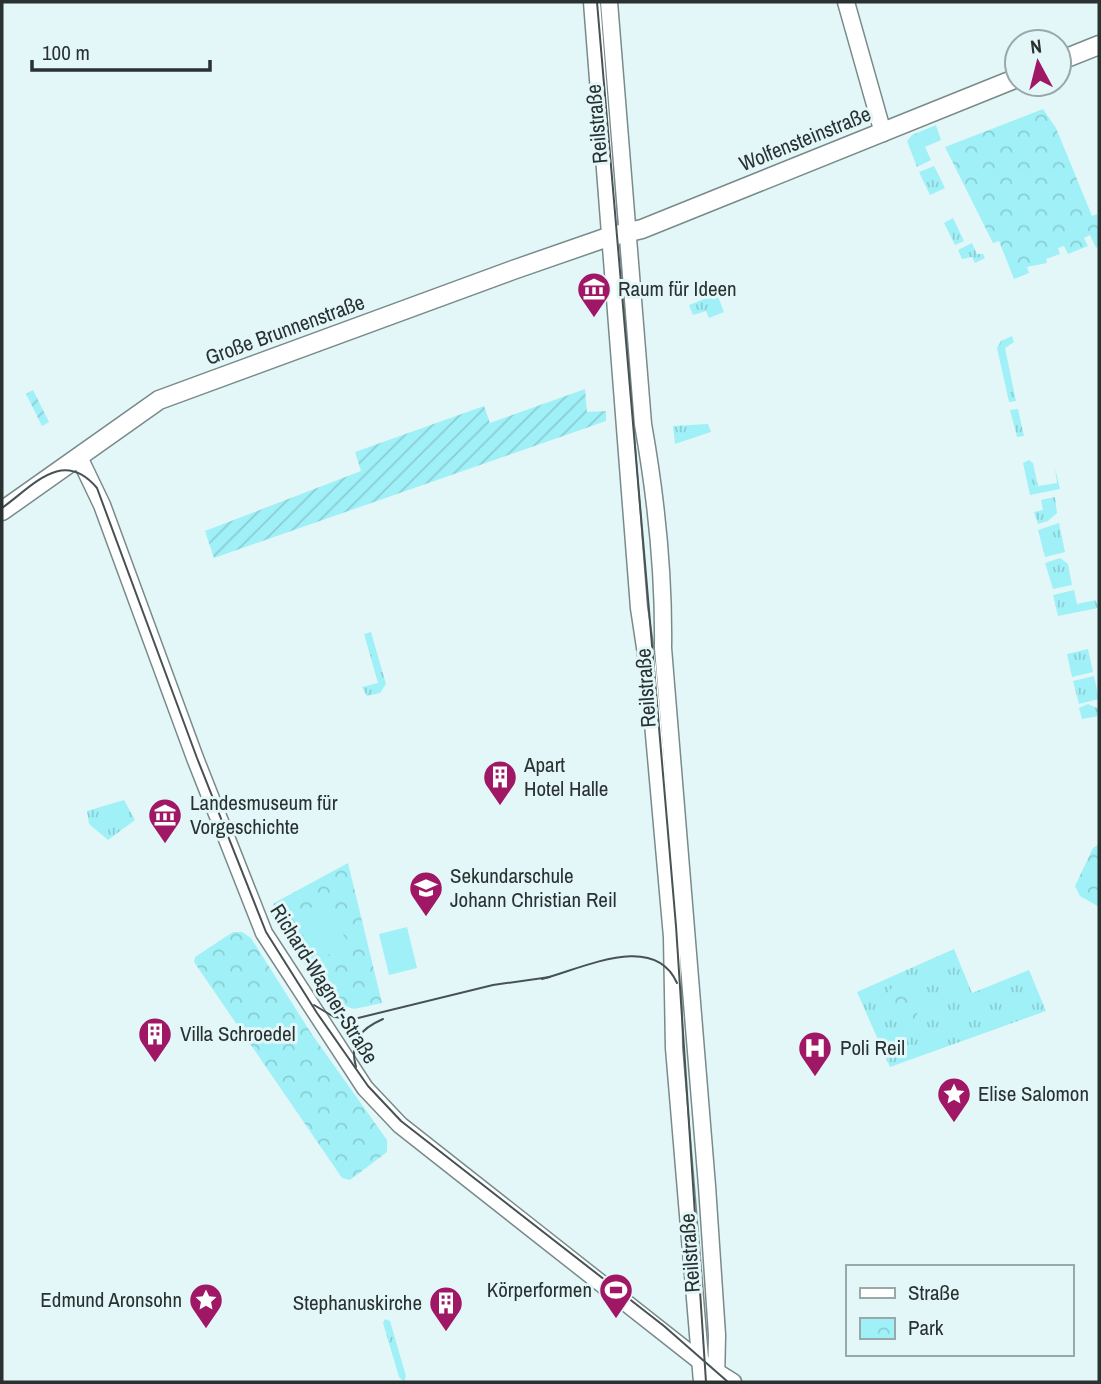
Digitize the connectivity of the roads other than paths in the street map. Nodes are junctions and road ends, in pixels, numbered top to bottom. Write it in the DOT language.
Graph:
graph roads {
  1 [pos="592,2"];
  2 [pos="609,2"];
  3 [pos="846,2"];
  4 [pos="1099,45"];
  5 [pos="1073,55"];
  6 [pos="1003,84"];
  7 [pos="883,133"];
  8 [pos="628,233"];
  9 [pos="608,237"];
  10 [pos="79,457"];
  11 [pos="2,511"];
  12 [pos="701,1362"];
  13 [pos="712,1380"];
  14 [pos="733,1382"];
  1 -- 9 [label="street, Reilstraße"];
  2 -- 8 [label="street, Reilstraße"];
  3 -- 7 [label="street"];
  4 -- 5 [label="main road"];
  6 -- 7 [label="main road, Wolfensteinstraße"];
  7 -- 8 [label="main road, Wolfensteinstraße"];
  8 -- 9 [label="main road, Wolfensteinstraße"];
  8 -- 13 [label="street, Reilstraße"];
  9 -- 10 [label="main road, Große Brunnenstraße"];
  9 -- 12 [label="street, Reilstraße"];
  10 -- 11 [label="main road, Große Brunnenstraße"];
  10 -- 12 [label="street, Richard-Wagner-Straße"];
  12 -- 13 [label="street, Reilstraße"];
  13 -- 14 [label="street"];
}
